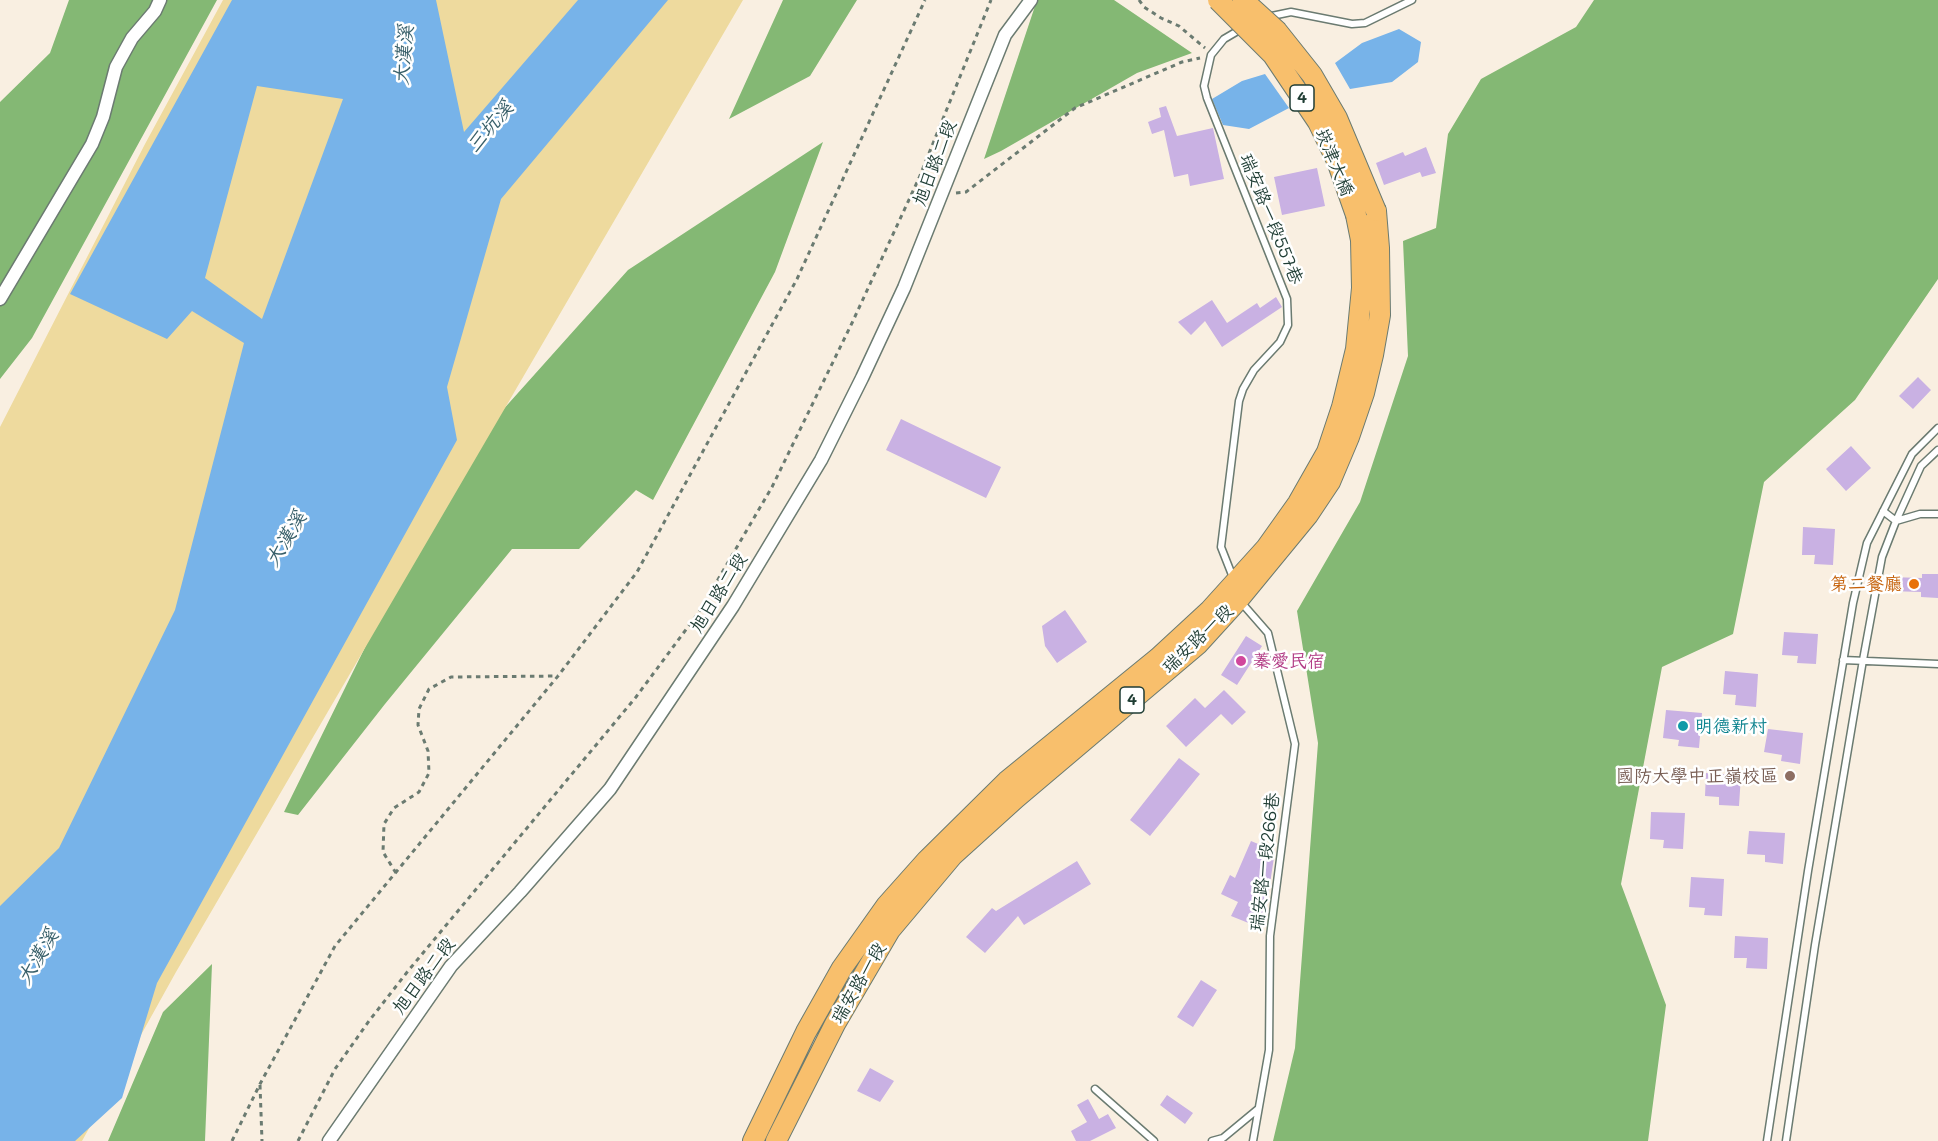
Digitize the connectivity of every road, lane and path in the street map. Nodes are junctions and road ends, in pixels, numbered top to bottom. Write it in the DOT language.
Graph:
graph roads {
  1 [pos="160,0"];
  2 [pos="925,0"];
  3 [pos="991,0"];
  4 [pos="1031,0"];
  5 [pos="1139,0"];
  6 [pos="1218,0"];
  7 [pos="1242,0"];
  8 [pos="1412,0"];
  9 [pos="1211,55"];
  10 [pos="942,195"];
  11 [pos="1376,211"];
  12 [pos="1356,215"];
  13 [pos="0,299"];
  14 [pos="1938,428"];
  15 [pos="1938,450"];
  16 [pos="1883,511"];
  17 [pos="1938,514"];
  18 [pos="1896,521"];
  19 [pos="1236,590"];
  20 [pos="1843,660"];
  21 [pos="1863,660"];
  22 [pos="1938,664"];
  23 [pos="558,676"];
  24 [pos="396,873"];
  25 [pos="260,1084"];
  26 [pos="1095,1089"];
  27 [pos="1259,1108"];
  28 [pos="232,1141"];
  29 [pos="262,1141"];
  30 [pos="298,1141"];
  31 [pos="329,1141"];
  32 [pos="753,1141"];
  33 [pos="776,1141"];
  34 [pos="1154,1141"];
  35 [pos="1212,1141"];
  36 [pos="1253,1141"];
  37 [pos="1767,1141"];
  38 [pos="1786,1141"];
  1 -- 13 [label="street"];
  2 -- 23 [label="path"];
  3 -- 30 [label="path"];
  4 -- 10 [label="street, 旭日路二段"];
  5 -- 9 [label="path"];
  6 -- 12 [label="main road, 崁津大橋 / 4, bridge"];
  7 -- 11 [label="main road, 崁津大橋 / 4, bridge"];
  8 -- 9 [label="lane"];
  9 -- 10 [label="path"];
  9 -- 19 [label="lane, 瑞安路一段557巷"];
  10 -- 31 [label="street, 旭日路二段"];
  11 -- 19 [label="main road, 瑞安路一段 / 4"];
  12 -- 19 [label="main road, 瑞安路一段 / 4"];
  14 -- 16 [label="lane"];
  15 -- 18 [label="lane"];
  16 -- 18 [label="lane"];
  16 -- 20 [label="lane"];
  17 -- 18 [label="lane"];
  18 -- 21 [label="lane"];
  19 -- 27 [label="lane, 瑞安路一段266巷"];
  19 -- 32 [label="main road, 瑞安路一段 / 4"];
  19 -- 33 [label="main road, 瑞安路一段 / 4"];
  20 -- 21 [label="lane"];
  20 -- 37 [label="lane"];
  21 -- 22 [label="lane"];
  21 -- 38 [label="lane"];
  23 -- 24 [label="path"];
  23 -- 24 [label="path"];
  24 -- 25 [label="path"];
  25 -- 28 [label="path"];
  25 -- 29 [label="path"];
  26 -- 34 [label="lane"];
  27 -- 35 [label="lane"];
  27 -- 36 [label="lane, 瑞安路一段266巷"];
}
